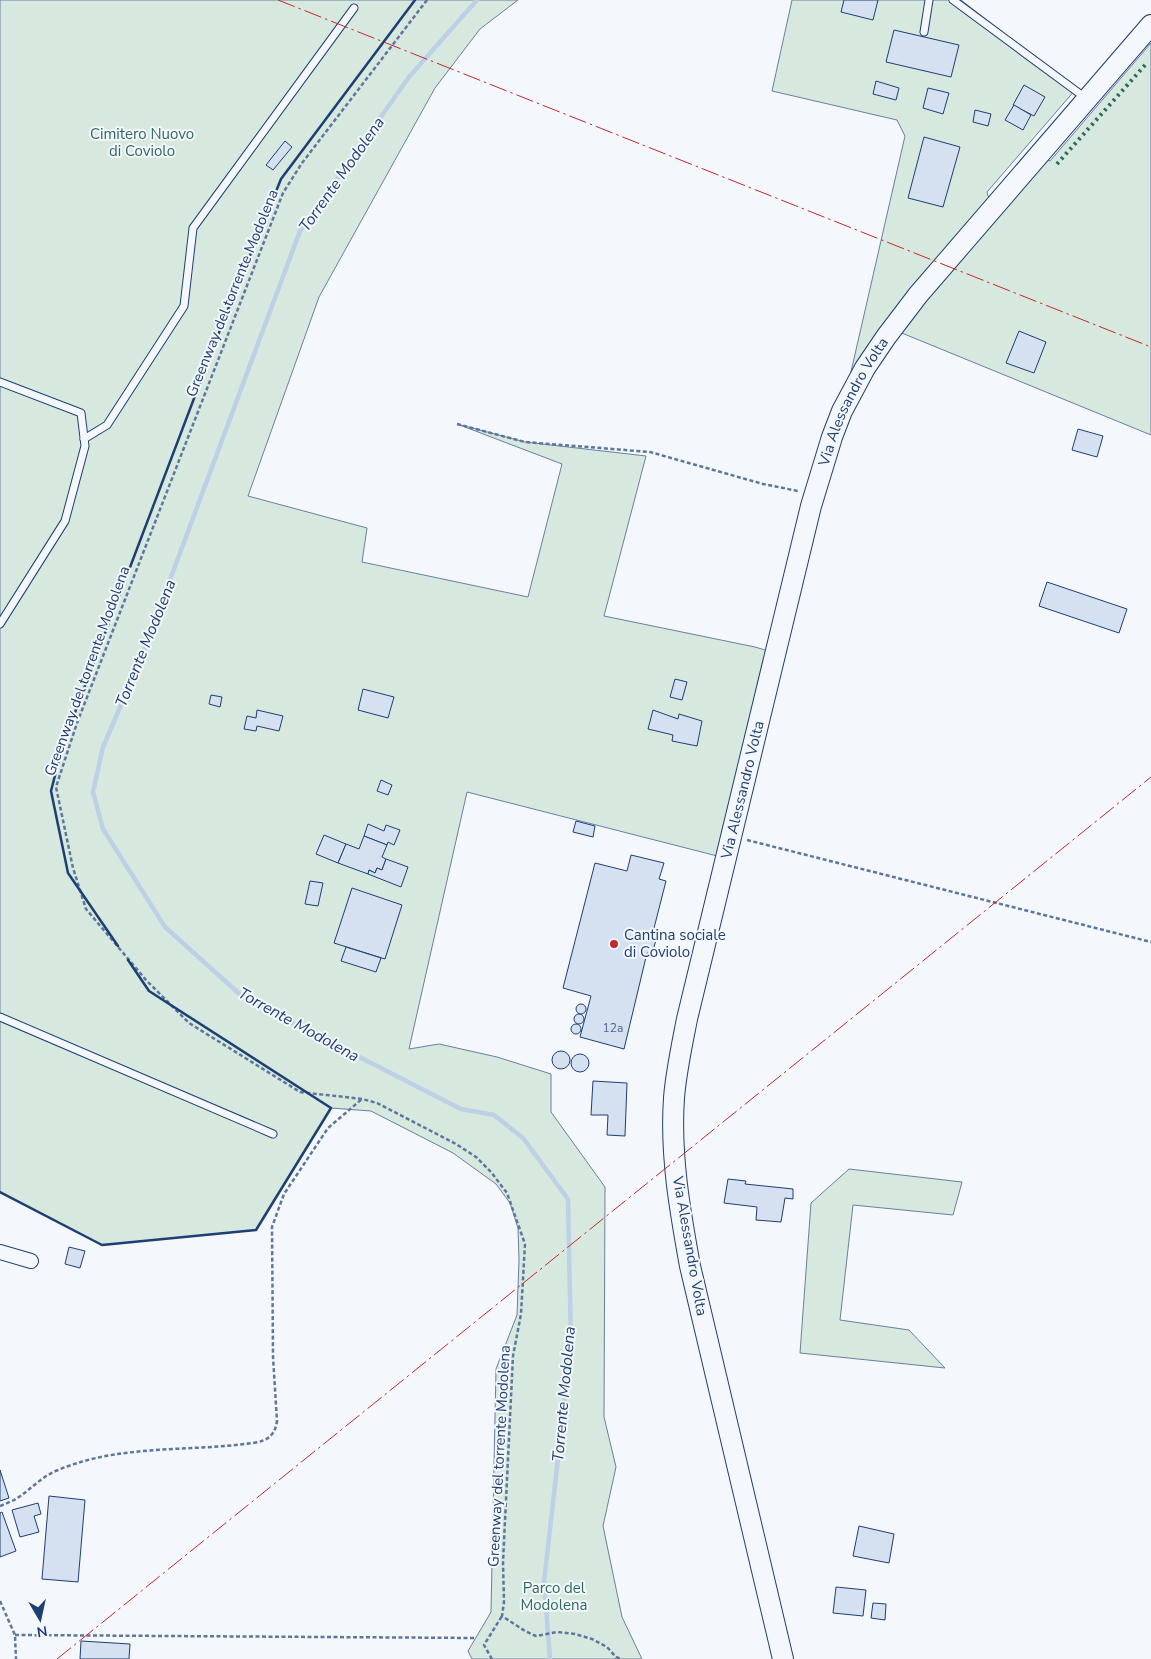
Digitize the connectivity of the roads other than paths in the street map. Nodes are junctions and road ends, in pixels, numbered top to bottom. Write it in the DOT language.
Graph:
graph roads {
  1 [pos="929,0"];
  2 [pos="953,0"];
  3 [pos="354,8"];
  4 [pos="1151,25"];
  5 [pos="924,32"];
  6 [pos="1087,99"];
  7 [pos="0,382"];
  8 [pos="84,440"];
  9 [pos="0,624"];
  10 [pos="0,1017"];
  11 [pos="273,1134"];
  12 [pos="0,1252"];
  13 [pos="30,1262"];
  14 [pos="783,1659"];
  1 -- 5 [label="lane"];
  2 -- 6 [label="lane"];
  3 -- 8 [label="lane"];
  4 -- 6 [label="street, Via Alessandro Volta"];
  6 -- 14 [label="street, Via Alessandro Volta"];
  7 -- 8 [label="lane"];
  8 -- 9 [label="lane"];
  10 -- 11 [label="lane"];
  12 -- 13 [label="street"];
}
